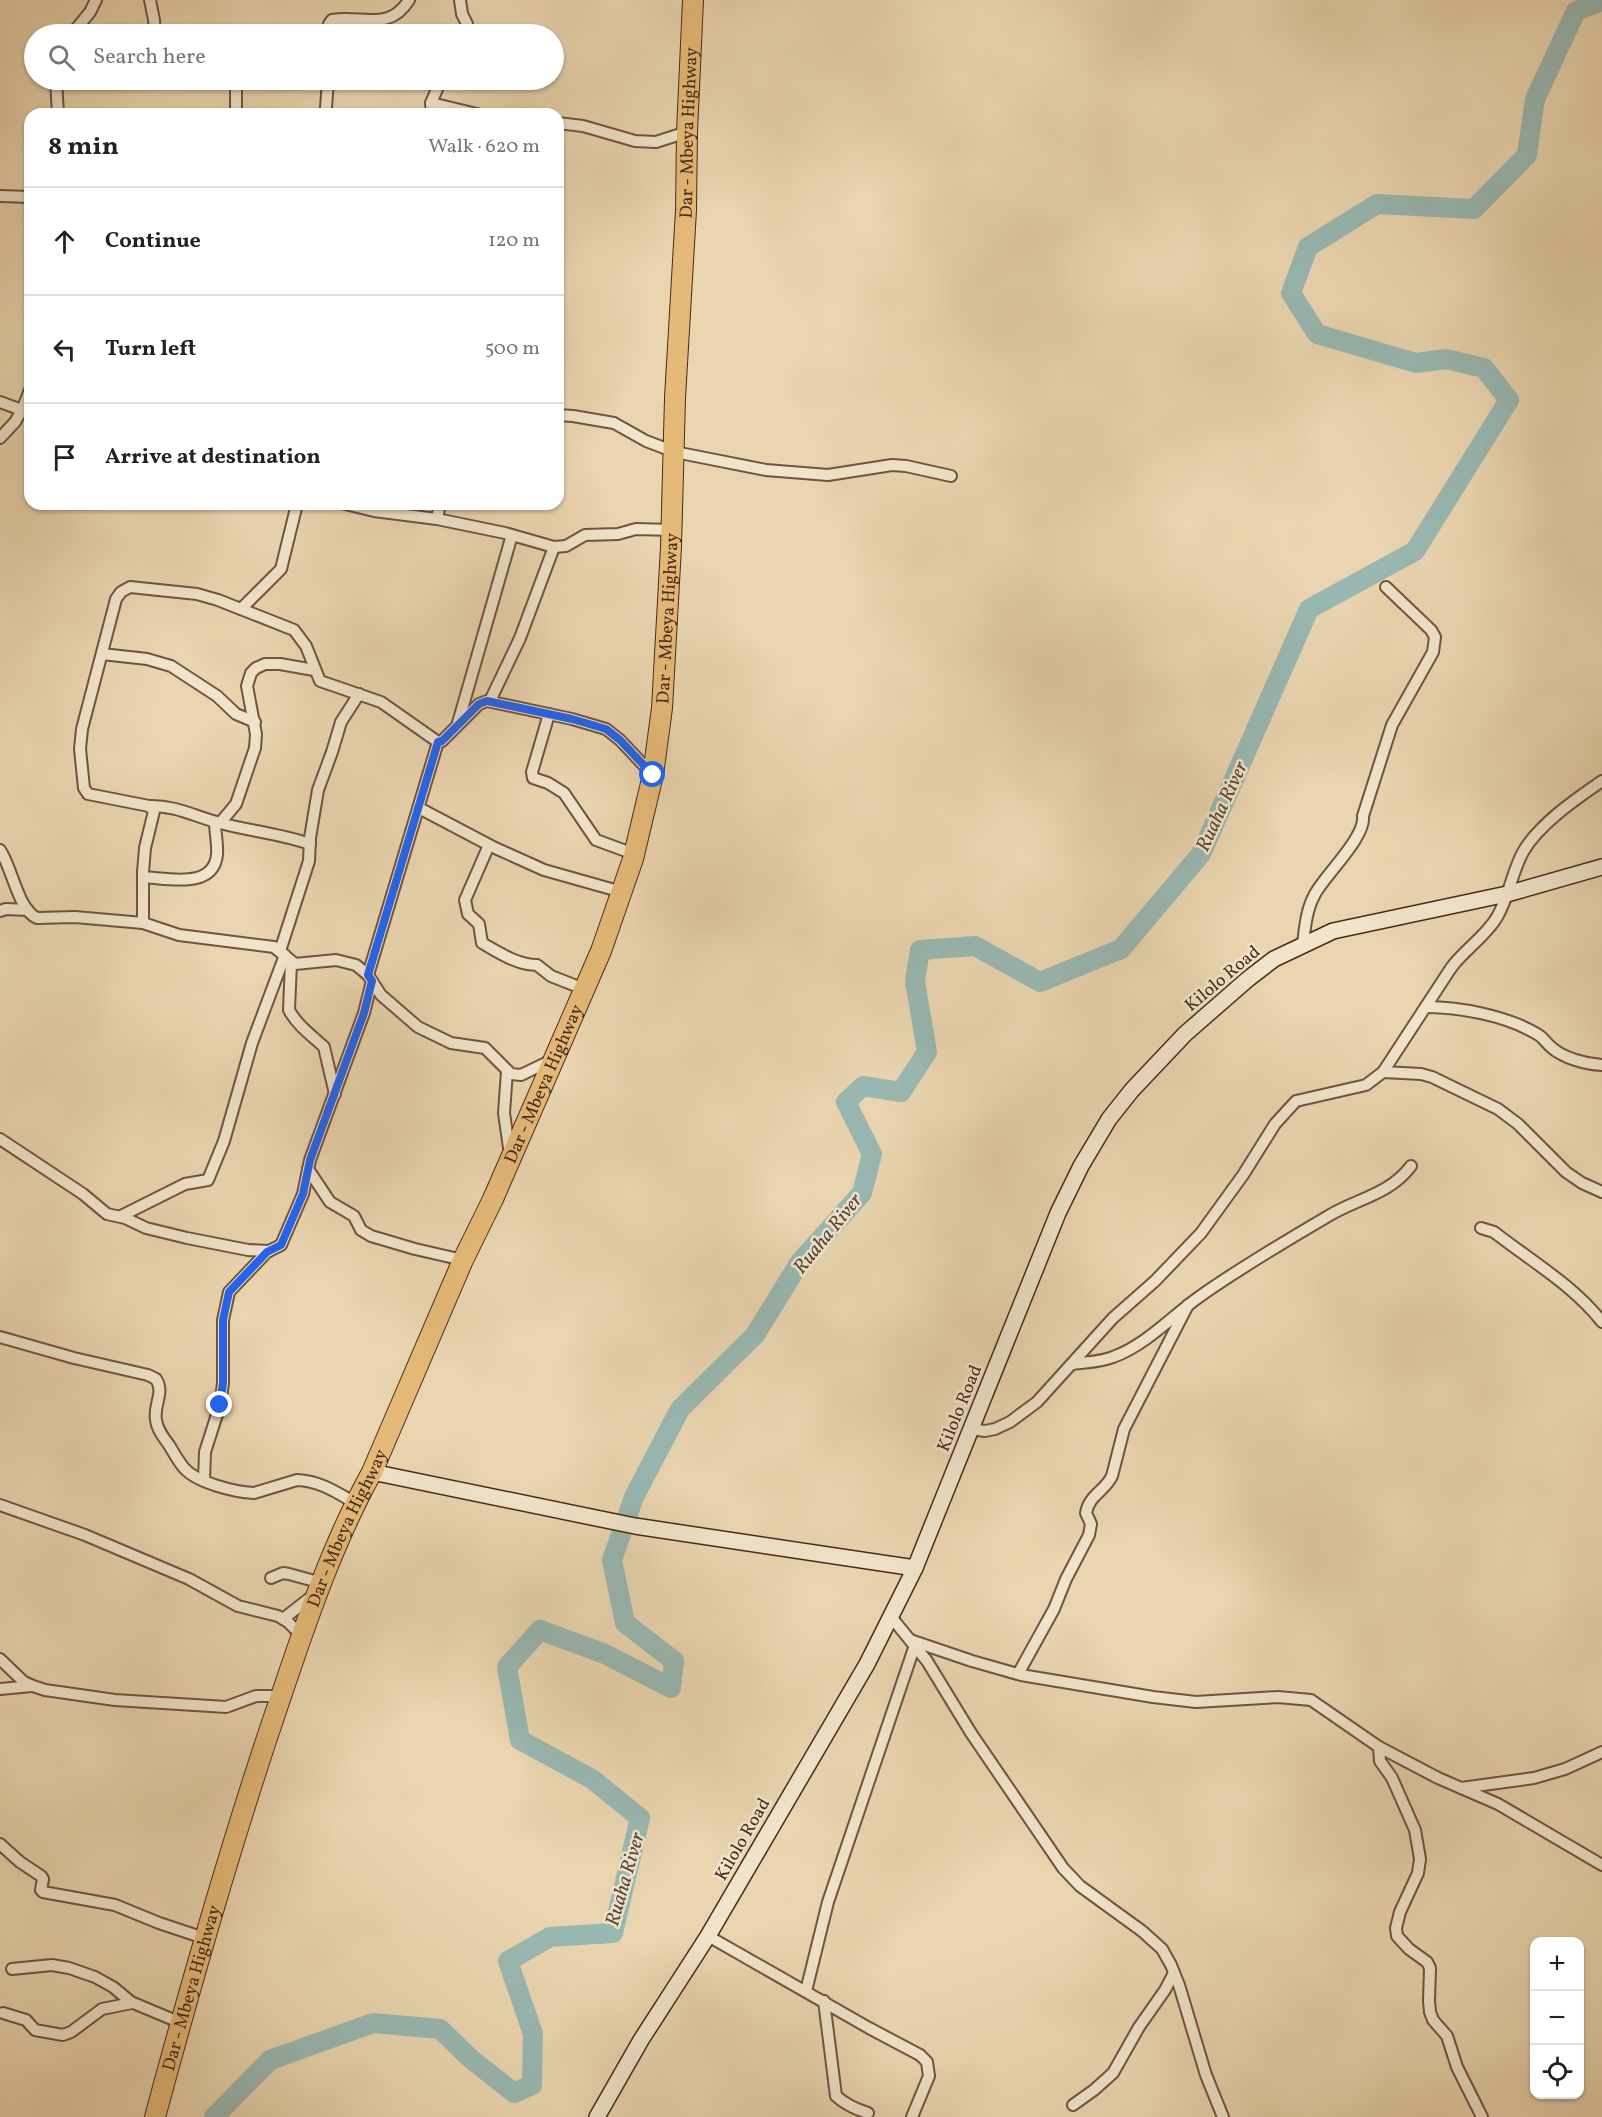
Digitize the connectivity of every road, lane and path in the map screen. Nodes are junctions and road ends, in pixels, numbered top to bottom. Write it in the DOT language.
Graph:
graph roads {
  1 [pos="96,0"];
  2 [pos="150,0"];
  3 [pos="409,0"];
  4 [pos="460,0"];
  5 [pos="693,0"];
  6 [pos="80,24"];
  7 [pos="154,24"];
  8 [pos="329,24"];
  9 [pos="467,24"];
  10 [pos="56,90"];
  11 [pos="236,90"];
  12 [pos="327,90"];
  13 [pos="437,90"];
  14 [pos="57,108"];
  15 [pos="236,108"];
  16 [pos="326,108"];
  17 [pos="431,108"];
  18 [pos="564,124"];
  19 [pos="687,132"];
  20 [pos="0,196"];
  21 [pos="24,197"];
  22 [pos="0,402"];
  23 [pos="24,410"];
  24 [pos="24,413"];
  25 [pos="564,415"];
  26 [pos="0,438"];
  27 [pos="675,452"];
  28 [pos="951,476"];
  29 [pos="295,510"];
  30 [pos="370,510"];
  31 [pos="439,510"];
  32 [pos="437,519"];
  33 [pos="672,530"];
  34 [pos="512,535"];
  35 [pos="554,547"];
  36 [pos="1386,587"];
  37 [pos="241,609"];
  38 [pos="102,654"];
  39 [pos="314,670"];
  40 [pos="359,694"];
  41 [pos="490,701"];
  42 [pos="549,714"];
  43 [pos="255,722"];
  44 [pos="457,726"];
  45 [pos="438,742"];
  46 [pos="653,775"];
  47 [pos="1602,781"];
  48 [pos="149,806"];
  49 [pos="419,808"];
  50 [pos="218,823"];
  51 [pos="310,844"];
  52 [pos="489,845"];
  53 [pos="0,850"];
  54 [pos="634,854"];
  55 [pos="1602,867"];
  56 [pos="143,877"];
  57 [pos="622,892"];
  58 [pos="1507,894"];
  59 [pos="28,910"];
  60 [pos="0,911"];
  61 [pos="143,923"];
  62 [pos="1303,945"];
  63 [pos="285,956"];
  64 [pos="370,978"];
  65 [pos="584,989"];
  66 [pos="1426,1007"];
  67 [pos="552,1060"];
  68 [pos="1602,1065"];
  69 [pos="507,1071"];
  70 [pos="1383,1072"];
  71 [pos="335,1094"];
  72 [pos="0,1139"];
  73 [pos="510,1158"];
  74 [pos="1411,1166"];
  75 [pos="308,1169"];
  76 [pos="1602,1192"];
  77 [pos="121,1216"];
  78 [pos="1481,1228"];
  79 [pos="270,1251"];
  80 [pos="463,1260"];
  81 [pos="1188,1305"];
  82 [pos="1602,1322"];
  83 [pos="0,1337"];
  84 [pos="1073,1364"];
  85 [pos="971,1429"];
  86 [pos="372,1473"];
  87 [pos="204,1480"];
  88 [pos="355,1503"];
  89 [pos="0,1505"];
  90 [pos="915,1568"];
  91 [pos="271,1578"];
  92 [pos="320,1588"];
  93 [pos="892,1618"];
  94 [pos="283,1619"];
  95 [pos="302,1636"];
  96 [pos="912,1642"];
  97 [pos="0,1659"];
  98 [pos="1018,1674"];
  99 [pos="33,1686"];
  100 [pos="0,1689"];
  101 [pos="281,1696"];
  102 [pos="1379,1747"];
  103 [pos="1602,1752"];
  104 [pos="1460,1788"];
  105 [pos="0,1844"];
  106 [pos="1602,1865"];
  107 [pos="708,1936"];
  108 [pos="204,1938"];
  109 [pos="12,1970"];
  110 [pos="1174,1973"];
  111 [pos="806,1990"];
  112 [pos="824,2001"];
  113 [pos="132,2002"];
  114 [pos="3,2013"];
  115 [pos="181,2023"];
  116 [pos="1073,2105"];
  117 [pos="868,2113"];
  118 [pos="155,2117"];
  119 [pos="597,2117"];
  120 [pos="912,2117"];
  121 [pos="1223,2117"];
  122 [pos="1482,2117"];
  1 -- 6 [label="street"];
  2 -- 7 [label="street"];
  3 -- 8 [label="street"];
  4 -- 9 [label="street"];
  5 -- 19 [label="highway, Dar - Mbeya Highway"];
  10 -- 14 [label="street"];
  11 -- 15 [label="street"];
  12 -- 16 [label="street"];
  13 -- 17 [label="street"];
  18 -- 19 [label="street"];
  19 -- 27 [label="highway, Dar - Mbeya Highway"];
  20 -- 21 [label="street"];
  22 -- 23 [label="street"];
  24 -- 26 [label="street"];
  25 -- 27 [label="street"];
  27 -- 28 [label="street"];
  27 -- 33 [label="highway, Dar - Mbeya Highway"];
  29 -- 37 [label="street"];
  30 -- 32 [label="street"];
  31 -- 32 [label="street"];
  32 -- 34 [label="street"];
  33 -- 35 [label="street"];
  33 -- 46 [label="highway, Dar - Mbeya Highway"];
  34 -- 35 [label="street"];
  34 -- 44 [label="street"];
  35 -- 41 [label="street"];
  36 -- 62 [label="street"];
  37 -- 38 [label="street"];
  37 -- 39 [label="street"];
  38 -- 43 [label="street"];
  38 -- 48 [label="street"];
  39 -- 40 [label="street"];
  39 -- 43 [label="street"];
  40 -- 45 [label="street"];
  40 -- 51 [label="street"];
  41 -- 42 [label="street"];
  41 -- 44 [label="street"];
  42 -- 46 [label="street"];
  42 -- 54 [label="street"];
  43 -- 50 [label="street"];
  44 -- 45 [label="street"];
  45 -- 49 [label="street"];
  46 -- 54 [label="highway, Dar - Mbeya Highway"];
  47 -- 58 [label="street"];
  48 -- 50 [label="street"];
  48 -- 56 [label="street"];
  49 -- 52 [label="street"];
  49 -- 64 [label="street"];
  50 -- 51 [label="street"];
  50 -- 56 [label="street"];
  51 -- 63 [label="street"];
  52 -- 57 [label="street"];
  52 -- 65 [label="street"];
  53 -- 59 [label="street"];
  54 -- 57 [label="highway, Dar - Mbeya Highway"];
  55 -- 58 [label="main road, Kilolo Road"];
  56 -- 61 [label="street"];
  57 -- 65 [label="highway, Dar - Mbeya Highway"];
  58 -- 62 [label="main road, Kilolo Road"];
  58 -- 66 [label="street"];
  59 -- 60 [label="street"];
  59 -- 61 [label="street"];
  61 -- 63 [label="street"];
  62 -- 85 [label="main road, Kilolo Road"];
  63 -- 64 [label="street"];
  63 -- 71 [label="street"];
  63 -- 77 [label="street"];
  64 -- 69 [label="street"];
  64 -- 71 [label="street"];
  65 -- 67 [label="highway, Dar - Mbeya Highway"];
  66 -- 68 [label="street"];
  66 -- 70 [label="street"];
  67 -- 69 [label="street"];
  67 -- 73 [label="highway, Dar - Mbeya Highway"];
  69 -- 73 [label="street"];
  70 -- 76 [label="street"];
  70 -- 84 [label="street"];
  71 -- 75 [label="street"];
  72 -- 77 [label="street"];
  73 -- 80 [label="highway, Dar - Mbeya Highway"];
  74 -- 81 [label="street"];
  75 -- 79 [label="street"];
  75 -- 80 [label="street"];
  77 -- 79 [label="street"];
  78 -- 82 [label="street"];
  79 -- 87 [label="street"];
  80 -- 86 [label="highway, Dar - Mbeya Highway"];
  81 -- 84 [label="street"];
  81 -- 98 [label="street"];
  83 -- 87 [label="street"];
  84 -- 85 [label="street"];
  85 -- 90 [label="main road, Kilolo Road"];
  86 -- 88 [label="highway, Dar - Mbeya Highway"];
  86 -- 90 [label="main road"];
  87 -- 88 [label="street"];
  88 -- 92 [label="highway, Dar - Mbeya Highway"];
  89 -- 94 [label="street"];
  90 -- 93 [label="main road, Kilolo Road"];
  91 -- 92 [label="street"];
  92 -- 94 [label="street"];
  92 -- 95 [label="highway, Dar - Mbeya Highway"];
  93 -- 96 [label="street"];
  93 -- 107 [label="main road, Kilolo Road"];
  94 -- 95 [label="street"];
  95 -- 101 [label="highway, Dar - Mbeya Highway"];
  96 -- 98 [label="street"];
  96 -- 110 [label="street"];
  96 -- 111 [label="street"];
  97 -- 99 [label="street"];
  98 -- 102 [label="street"];
  99 -- 100 [label="street"];
  99 -- 101 [label="street"];
  101 -- 108 [label="highway, Dar - Mbeya Highway"];
  102 -- 104 [label="street"];
  102 -- 122 [label="street"];
  103 -- 104 [label="street"];
  104 -- 106 [label="street"];
  105 -- 108 [label="street"];
  107 -- 111 [label="street"];
  107 -- 119 [label="main road, Kilolo Road"];
  108 -- 115 [label="highway, Dar - Mbeya Highway"];
  109 -- 113 [label="street"];
  110 -- 116 [label="street"];
  110 -- 121 [label="street"];
  111 -- 112 [label="street"];
  112 -- 117 [label="street"];
  112 -- 120 [label="street"];
  113 -- 114 [label="street"];
  113 -- 115 [label="street"];
  115 -- 118 [label="highway, Dar - Mbeya Highway"];
}
